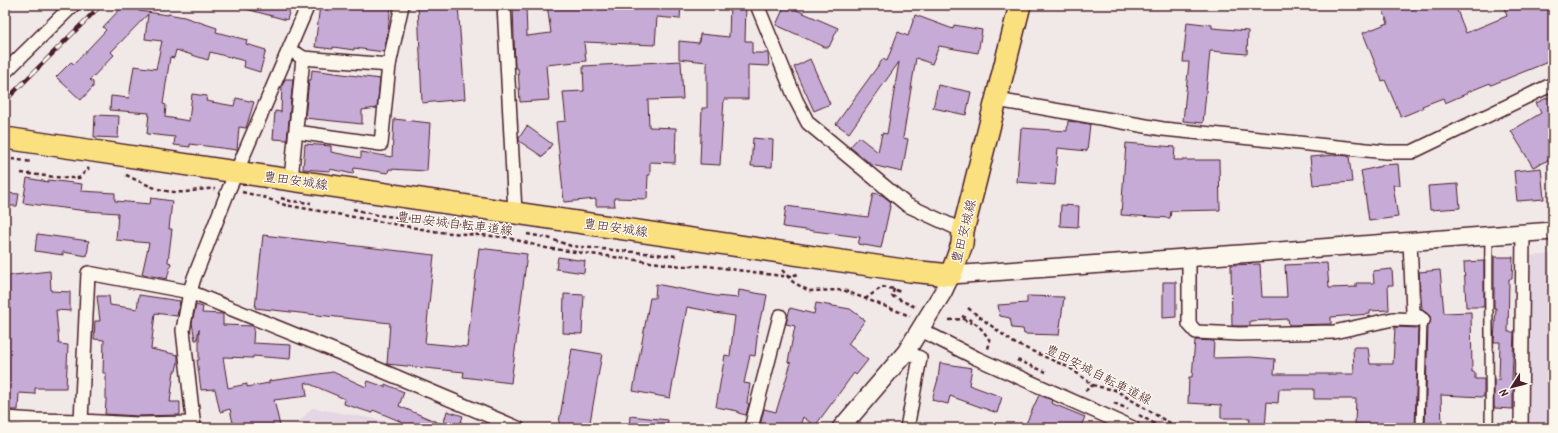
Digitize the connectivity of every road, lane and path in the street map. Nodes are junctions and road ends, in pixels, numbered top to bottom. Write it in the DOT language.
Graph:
graph roads {
  1 [pos="73,5"];
  2 [pos="308,5"];
  3 [pos="402,5"];
  4 [pos="504,5"];
  5 [pos="757,5"];
  6 [pos="1020,5"];
  7 [pos="289,48"];
  8 [pos="303,58"];
  9 [pos="389,65"];
  10 [pos="5,72"];
  11 [pos="1553,84"];
  12 [pos="996,100"];
  13 [pos="296,132"];
  14 [pos="5,138"];
  15 [pos="5,158"];
  16 [pos="34,162"];
  17 [pos="81,167"];
  18 [pos="89,168"];
  19 [pos="96,169"];
  20 [pos="21,173"];
  21 [pos="118,173"];
  22 [pos="233,180"];
  23 [pos="291,180"];
  24 [pos="262,193"];
  25 [pos="276,196"];
  26 [pos="318,203"];
  27 [pos="347,207"];
  28 [pos="516,212"];
  29 [pos="471,225"];
  30 [pos="963,231"];
  31 [pos="1553,231"];
  32 [pos="1523,233"];
  33 [pos="525,234"];
  34 [pos="1489,236"];
  35 [pos="1410,242"];
  36 [pos="679,256"];
  37 [pos="1189,258"];
  38 [pos="778,268"];
  39 [pos="806,272"];
  40 [pos="951,275"];
  41 [pos="789,277"];
  42 [pos="894,289"];
  43 [pos="190,292"];
  44 [pos="902,293"];
  45 [pos="865,300"];
  46 [pos="915,307"];
  47 [pos="968,308"];
  48 [pos="780,316"];
  49 [pos="962,316"];
  50 [pos="949,320"];
  51 [pos="972,320"];
  52 [pos="1423,320"];
  53 [pos="915,323"];
  54 [pos="988,349"];
  55 [pos="906,352"];
  56 [pos="5,418"];
  57 [pos="80,420"];
  58 [pos="31,424"];
  59 [pos="193,426"];
  60 [pos="518,428"];
  61 [pos="751,428"];
  62 [pos="841,428"];
  63 [pos="907,428"];
  64 [pos="1134,428"];
  65 [pos="1184,428"];
  66 [pos="1420,428"];
  67 [pos="1489,428"];
  68 [pos="1521,428"];
  1 -- 10 [label="street"];
  2 -- 7 [label="street"];
  3 -- 9 [label="street"];
  4 -- 28 [label="street"];
  5 -- 30 [label="street"];
  6 -- 12 [label="main road, 豊田安城線"];
  7 -- 8 [label="street"];
  7 -- 22 [label="street"];
  8 -- 9 [label="street"];
  8 -- 13 [label="street"];
  9 -- 13 [label="street"];
  11 -- 12 [label="street"];
  12 -- 30 [label="main road, 豊田安城線"];
  13 -- 23 [label="street"];
  14 -- 22 [label="main road, 豊田安城線"];
  15 -- 16 [label="path"];
  17 -- 18 [label="path"];
  18 -- 19 [label="path"];
  18 -- 20 [label="path"];
  21 -- 22 [label="path, 豊田安城自転車道線"];
  22 -- 23 [label="main road, 豊田安城線"];
  22 -- 24 [label="path"];
  22 -- 41 [label="path, 豊田安城自転車道線"];
  22 -- 43 [label="street"];
  23 -- 28 [label="main road, 豊田安城線"];
  25 -- 26 [label="path"];
  27 -- 29 [label="path"];
  28 -- 40 [label="main road, 豊田安城線"];
  30 -- 40 [label="main road, 豊田安城線"];
  31 -- 32 [label="street"];
  32 -- 34 [label="street"];
  32 -- 68 [label="street"];
  33 -- 36 [label="path"];
  34 -- 35 [label="street"];
  34 -- 67 [label="lane"];
  35 -- 37 [label="street"];
  35 -- 52 [label="street"];
  37 -- 40 [label="street"];
  37 -- 52 [label="street"];
  38 -- 41 [label="path"];
  39 -- 41 [label="path, 豊田安城自転車道線"];
  40 -- 53 [label="street"];
  41 -- 45 [label="path"];
  42 -- 44 [label="path"];
  42 -- 45 [label="path"];
  42 -- 46 [label="path"];
  43 -- 57 [label="street"];
  43 -- 59 [label="street"];
  43 -- 60 [label="street"];
  45 -- 53 [label="path"];
  47 -- 65 [label="path, 豊田安城自転車道線"];
  48 -- 61 [label="street"];
  49 -- 51 [label="path"];
  50 -- 51 [label="path"];
  51 -- 54 [label="path"];
  52 -- 66 [label="lane"];
  53 -- 55 [label="street"];
  53 -- 64 [label="street"];
  55 -- 62 [label="street"];
  55 -- 63 [label="street"];
  56 -- 58 [label="street"];
  57 -- 58 [label="street"];
  57 -- 59 [label="street"];
}
